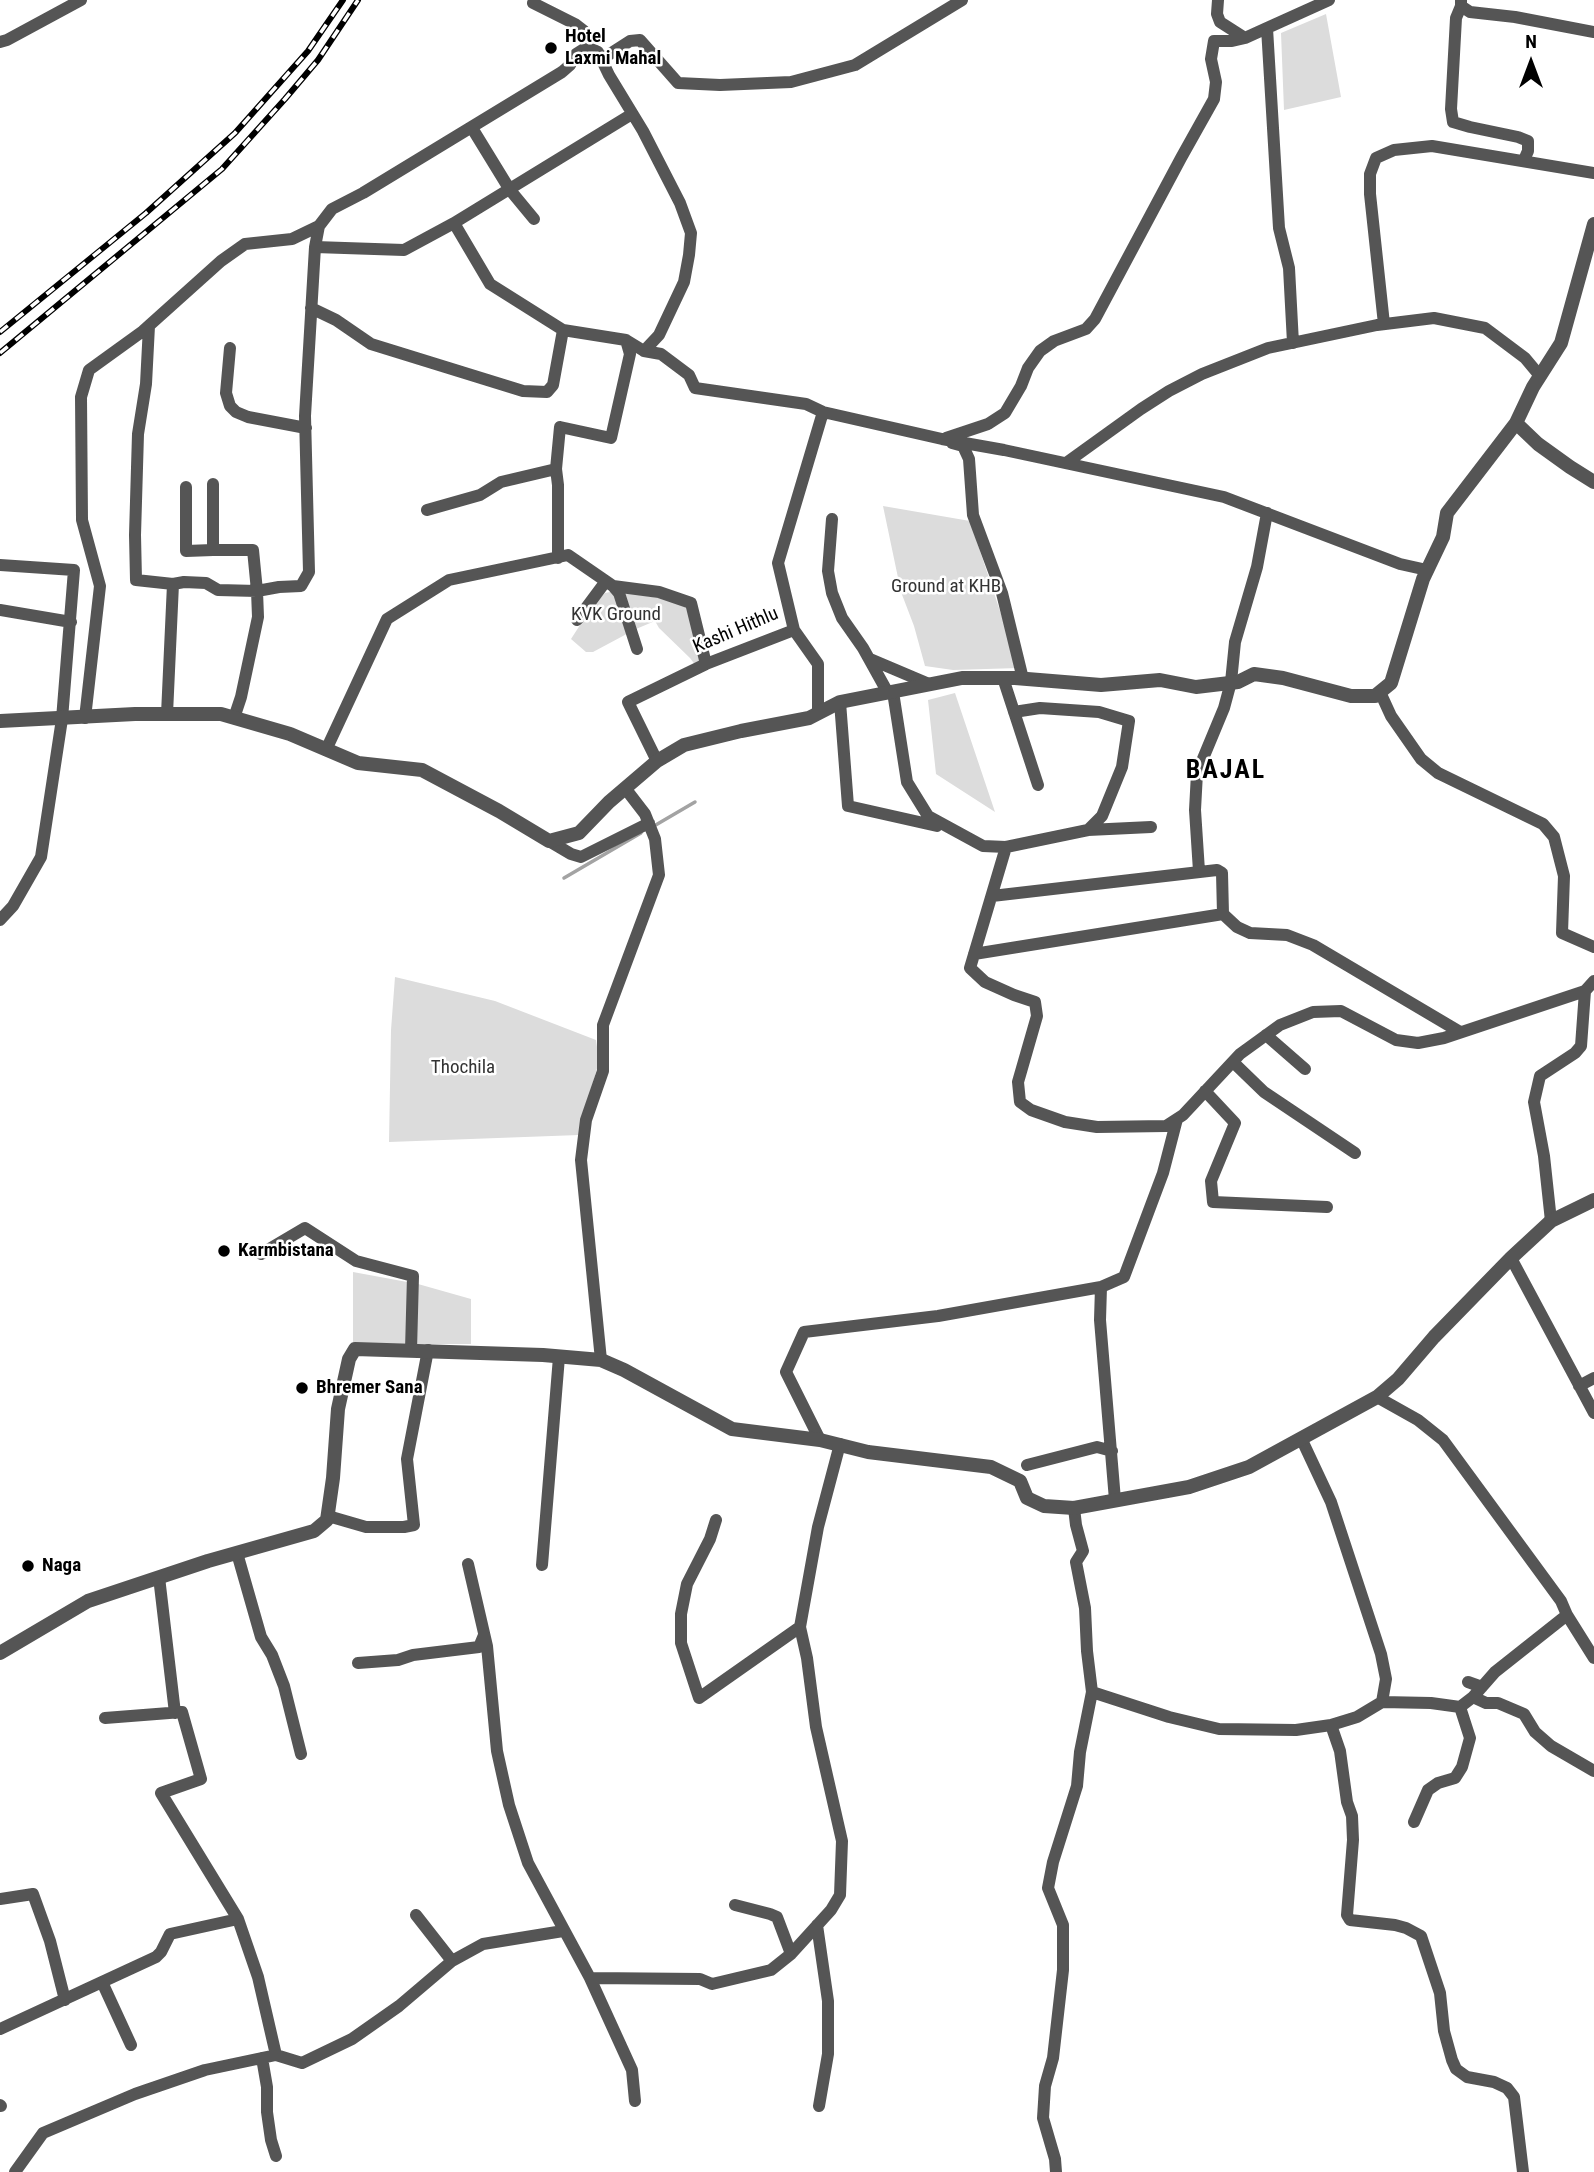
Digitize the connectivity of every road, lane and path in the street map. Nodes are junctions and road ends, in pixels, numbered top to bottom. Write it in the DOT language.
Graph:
graph roads {
  1 [pos="81,0"];
  2 [pos="962,0"];
  3 [pos="1218,0"];
  4 [pos="1329,0"];
  5 [pos="533,3"];
  6 [pos="1461,3"];
  7 [pos="556,6"];
  8 [pos="1267,28"];
  9 [pos="1594,32"];
  10 [pos="1245,38"];
  11 [pos="0,42"];
  12 [pos="587,47"];
  13 [pos="602,59"];
  14 [pos="632,114"];
  15 [pos="472,128"];
  16 [pos="1524,160"];
  17 [pos="1594,173"];
  18 [pos="510,190"];
  19 [pos="534,219"];
  20 [pos="454,223"];
  21 [pos="1594,224"];
  22 [pos="320,226"];
  23 [pos="315,247"];
  24 [pos="311,309"];
  25 [pos="1384,324"];
  26 [pos="149,326"];
  27 [pos="563,330"];
  28 [pos="626,340"];
  29 [pos="1293,342"];
  30 [pos="230,348"];
  31 [pos="644,351"];
  32 [pos="1540,376"];
  33 [pos="823,412"];
  34 [pos="1516,423"];
  35 [pos="988,424"];
  36 [pos="306,428"];
  37 [pos="942,439"];
  38 [pos="968,444"];
  39 [pos="1066,463"];
  40 [pos="556,469"];
  41 [pos="1594,482"];
  42 [pos="214,484"];
  43 [pos="186,486"];
  44 [pos="426,510"];
  45 [pos="1267,513"];
  46 [pos="832,519"];
  47 [pos="214,550"];
  48 [pos="558,558"];
  49 [pos="0,565"];
  50 [pos="1427,570"];
  51 [pos="609,583"];
  52 [pos="173,584"];
  53 [pos="257,591"];
  54 [pos="0,610"];
  55 [pos="577,620"];
  56 [pos="71,622"];
  57 [pos="794,630"];
  58 [pos="637,649"];
  59 [pos="870,659"];
  60 [pos="706,664"];
  61 [pos="1003,678"];
  62 [pos="1023,678"];
  63 [pos="1231,682"];
  64 [pos="929,684"];
  65 [pos="891,692"];
  66 [pos="1380,692"];
  67 [pos="840,702"];
  68 [pos="1014,712"];
  69 [pos="818,713"];
  70 [pos="167,714"];
  71 [pos="85,718"];
  72 [pos="234,718"];
  73 [pos="62,719"];
  74 [pos="0,721"];
  75 [pos="326,750"];
  76 [pos="657,761"];
  77 [pos="1038,785"];
  78 [pos="625,788"];
  79 [pos="650,827"];
  80 [pos="1151,827"];
  81 [pos="953,829"];
  82 [pos="1088,830"];
  83 [pos="549,841"];
  84 [pos="1006,847"];
  85 [pos="1199,870"];
  86 [pos="992,896"];
  87 [pos="1223,914"];
  88 [pos="0,920"];
  89 [pos="1594,947"];
  90 [pos="974,954"];
  91 [pos="1589,986"];
  92 [pos="1460,1032"];
  93 [pos="1266,1035"];
  94 [pos="1233,1062"];
  95 [pos="1305,1069"];
  96 [pos="1205,1091"];
  97 [pos="1177,1119"];
  98 [pos="1355,1153"];
  99 [pos="1594,1200"];
  100 [pos="1327,1207"];
  101 [pos="1551,1221"];
  102 [pos="261,1254"];
  103 [pos="1511,1258"];
  104 [pos="1101,1287"];
  105 [pos="411,1350"];
  106 [pos="428,1350"];
  107 [pos="559,1357"];
  108 [pos="601,1360"];
  109 [pos="1594,1378"];
  110 [pos="1579,1386"];
  111 [pos="1377,1397"];
  112 [pos="1594,1413"];
  113 [pos="1301,1438"];
  114 [pos="820,1440"];
  115 [pos="840,1444"];
  116 [pos="1112,1451"];
  117 [pos="1027,1465"];
  118 [pos="1115,1500"];
  119 [pos="1074,1508"];
  120 [pos="328,1516"];
  121 [pos="716,1520"];
  122 [pos="237,1553"];
  123 [pos="468,1564"];
  124 [pos="542,1565"];
  125 [pos="159,1577"];
  126 [pos="1567,1615"];
  127 [pos="800,1627"];
  128 [pos="484,1635"];
  129 [pos="0,1653"];
  130 [pos="1594,1658"];
  131 [pos="358,1662"];
  132 [pos="1468,1682"];
  133 [pos="1092,1692"];
  134 [pos="1477,1692"];
  135 [pos="1382,1702"];
  136 [pos="1460,1707"];
  137 [pos="175,1713"];
  138 [pos="104,1718"];
  139 [pos="1331,1725"];
  140 [pos="301,1754"];
  141 [pos="1594,1771"];
  142 [pos="1414,1822"];
  143 [pos="0,1899"];
  144 [pos="735,1905"];
  145 [pos="416,1915"];
  146 [pos="238,1919"];
  147 [pos="817,1924"];
  148 [pos="563,1931"];
  149 [pos="791,1954"];
  150 [pos="452,1961"];
  151 [pos="590,1978"];
  152 [pos="102,1982"];
  153 [pos="65,2000"];
  154 [pos="0,2029"];
  155 [pos="131,2045"];
  156 [pos="276,2055"];
  157 [pos="262,2058"];
  158 [pos="635,2101"];
  159 [pos="819,2106"];
  160 [pos="276,2156"];
  161 [pos="15,2172"];
  162 [pos="1056,2172"];
  163 [pos="1523,2172"];
  1 -- 11 [label="street"];
  2 -- 13 [label="street"];
  3 -- 10 [label="street"];
  4 -- 8 [label="street"];
  5 -- 7 [label="street"];
  6 -- 9 [label="street"];
  6 -- 16 [label="street"];
  7 -- 12 [label="street"];
  8 -- 10 [label="street"];
  8 -- 29 [label="street"];
  10 -- 35 [label="street"];
  12 -- 13 [label="street"];
  12 -- 15 [label="street"];
  13 -- 14 [label="street"];
  14 -- 18 [label="street"];
  14 -- 31 [label="street"];
  15 -- 18 [label="street"];
  15 -- 22 [label="street"];
  16 -- 17 [label="street"];
  16 -- 25 [label="street"];
  18 -- 19 [label="street"];
  18 -- 20 [label="street"];
  20 -- 23 [label="street"];
  20 -- 27 [label="street"];
  21 -- 32 [label="street"];
  22 -- 23 [label="street"];
  22 -- 26 [label="street"];
  23 -- 24 [label="street"];
  24 -- 27 [label="street"];
  24 -- 36 [label="street"];
  25 -- 29 [label="street"];
  25 -- 32 [label="street"];
  26 -- 52 [label="street"];
  26 -- 71 [label="street"];
  27 -- 28 [label="street"];
  28 -- 31 [label="street"];
  28 -- 40 [label="street"];
  29 -- 39 [label="street"];
  30 -- 36 [label="street"];
  31 -- 33 [label="street"];
  32 -- 34 [label="street"];
  33 -- 37 [label="street"];
  33 -- 57 [label="street, Kashi Hithlu"];
  34 -- 41 [label="street"];
  34 -- 50 [label="street"];
  35 -- 37 [label="street"];
  35 -- 38 [label="street"];
  36 -- 53 [label="street"];
  37 -- 38 [label="street"];
  37 -- 62 [label="street"];
  38 -- 39 [label="street"];
  39 -- 45 [label="street"];
  40 -- 44 [label="street"];
  40 -- 48 [label="street"];
  42 -- 47 [label="street"];
  43 -- 47 [label="street"];
  45 -- 50 [label="street"];
  45 -- 63 [label="street"];
  46 -- 59 [label="street"];
  47 -- 53 [label="street"];
  48 -- 51 [label="street"];
  48 -- 75 [label="street"];
  49 -- 56 [label="street"];
  50 -- 66 [label="street"];
  51 -- 55 [label="street"];
  51 -- 58 [label="street"];
  51 -- 60 [label="street"];
  52 -- 53 [label="street"];
  52 -- 70 [label="street"];
  53 -- 72 [label="street"];
  54 -- 56 [label="street"];
  56 -- 73 [label="street"];
  57 -- 60 [label="street, Kashi Hithlu"];
  57 -- 69 [label="street"];
  59 -- 64 [label="street"];
  59 -- 65 [label="street"];
  60 -- 76 [label="street, Kashi Hithlu"];
  61 -- 62 [label="street"];
  61 -- 64 [label="street"];
  61 -- 68 [label="street"];
  62 -- 63 [label="street"];
  63 -- 66 [label="street"];
  63 -- 85 [label="street"];
  64 -- 65 [label="street"];
  65 -- 67 [label="street"];
  65 -- 81 [label="street"];
  66 -- 89 [label="street"];
  67 -- 69 [label="street"];
  67 -- 81 [label="street"];
  68 -- 77 [label="street"];
  68 -- 82 [label="street"];
  69 -- 76 [label="street"];
  70 -- 71 [label="street"];
  70 -- 72 [label="street"];
  71 -- 73 [label="street"];
  72 -- 75 [label="street"];
  73 -- 74 [label="street"];
  73 -- 88 [label="street"];
  75 -- 83 [label="street"];
  76 -- 78 [label="street"];
  78 -- 79 [label="street"];
  78 -- 83 [label="street"];
  79 -- 83 [label="street"];
  79 -- 108 [label="street"];
  80 -- 82 [label="street"];
  81 -- 84 [label="street"];
  82 -- 84 [label="street"];
  84 -- 86 [label="street"];
  85 -- 86 [label="street"];
  85 -- 87 [label="street"];
  86 -- 90 [label="street"];
  87 -- 90 [label="street"];
  87 -- 92 [label="street"];
  90 -- 97 [label="street"];
  91 -- 92 [label="street"];
  91 -- 101 [label="street"];
  92 -- 93 [label="street"];
  93 -- 94 [label="street"];
  93 -- 95 [label="street"];
  94 -- 96 [label="street"];
  94 -- 98 [label="street"];
  96 -- 97 [label="street"];
  96 -- 100 [label="street"];
  97 -- 104 [label="street"];
  99 -- 101 [label="street"];
  101 -- 103 [label="street"];
  102 -- 105 [label="street"];
  103 -- 110 [label="street"];
  103 -- 111 [label="street"];
  104 -- 114 [label="street"];
  104 -- 116 [label="street"];
  105 -- 106 [label="street"];
  105 -- 120 [label="street"];
  106 -- 107 [label="street"];
  106 -- 120 [label="street"];
  107 -- 108 [label="street"];
  107 -- 124 [label="street"];
  108 -- 114 [label="street"];
  109 -- 110 [label="street"];
  110 -- 112 [label="street"];
  111 -- 113 [label="street"];
  111 -- 126 [label="street"];
  113 -- 118 [label="street"];
  113 -- 135 [label="street"];
  114 -- 115 [label="street"];
  115 -- 119 [label="street"];
  115 -- 127 [label="street"];
  116 -- 117 [label="street"];
  116 -- 118 [label="street"];
  118 -- 119 [label="street"];
  119 -- 133 [label="street"];
  120 -- 122 [label="street"];
  121 -- 127 [label="street"];
  122 -- 125 [label="street"];
  122 -- 140 [label="street"];
  123 -- 128 [label="street"];
  125 -- 129 [label="street"];
  125 -- 137 [label="street"];
  126 -- 130 [label="street"];
  126 -- 134 [label="street"];
  127 -- 147 [label="street"];
  128 -- 131 [label="street"];
  128 -- 148 [label="street"];
  132 -- 134 [label="street"];
  133 -- 139 [label="street"];
  133 -- 162 [label="street"];
  134 -- 136 [label="street"];
  134 -- 141 [label="street"];
  135 -- 136 [label="street"];
  135 -- 139 [label="street"];
  136 -- 142 [label="street"];
  137 -- 138 [label="street"];
  137 -- 146 [label="street"];
  139 -- 163 [label="street"];
  143 -- 153 [label="street"];
  144 -- 149 [label="street"];
  145 -- 150 [label="street"];
  146 -- 152 [label="street"];
  146 -- 156 [label="street"];
  147 -- 149 [label="street"];
  147 -- 159 [label="street"];
  148 -- 150 [label="street"];
  148 -- 151 [label="street"];
  149 -- 151 [label="street"];
  150 -- 156 [label="street"];
  151 -- 158 [label="street"];
  152 -- 153 [label="street"];
  152 -- 155 [label="street"];
  153 -- 154 [label="street"];
  156 -- 157 [label="street"];
  157 -- 160 [label="street"];
  157 -- 161 [label="street"];
}
